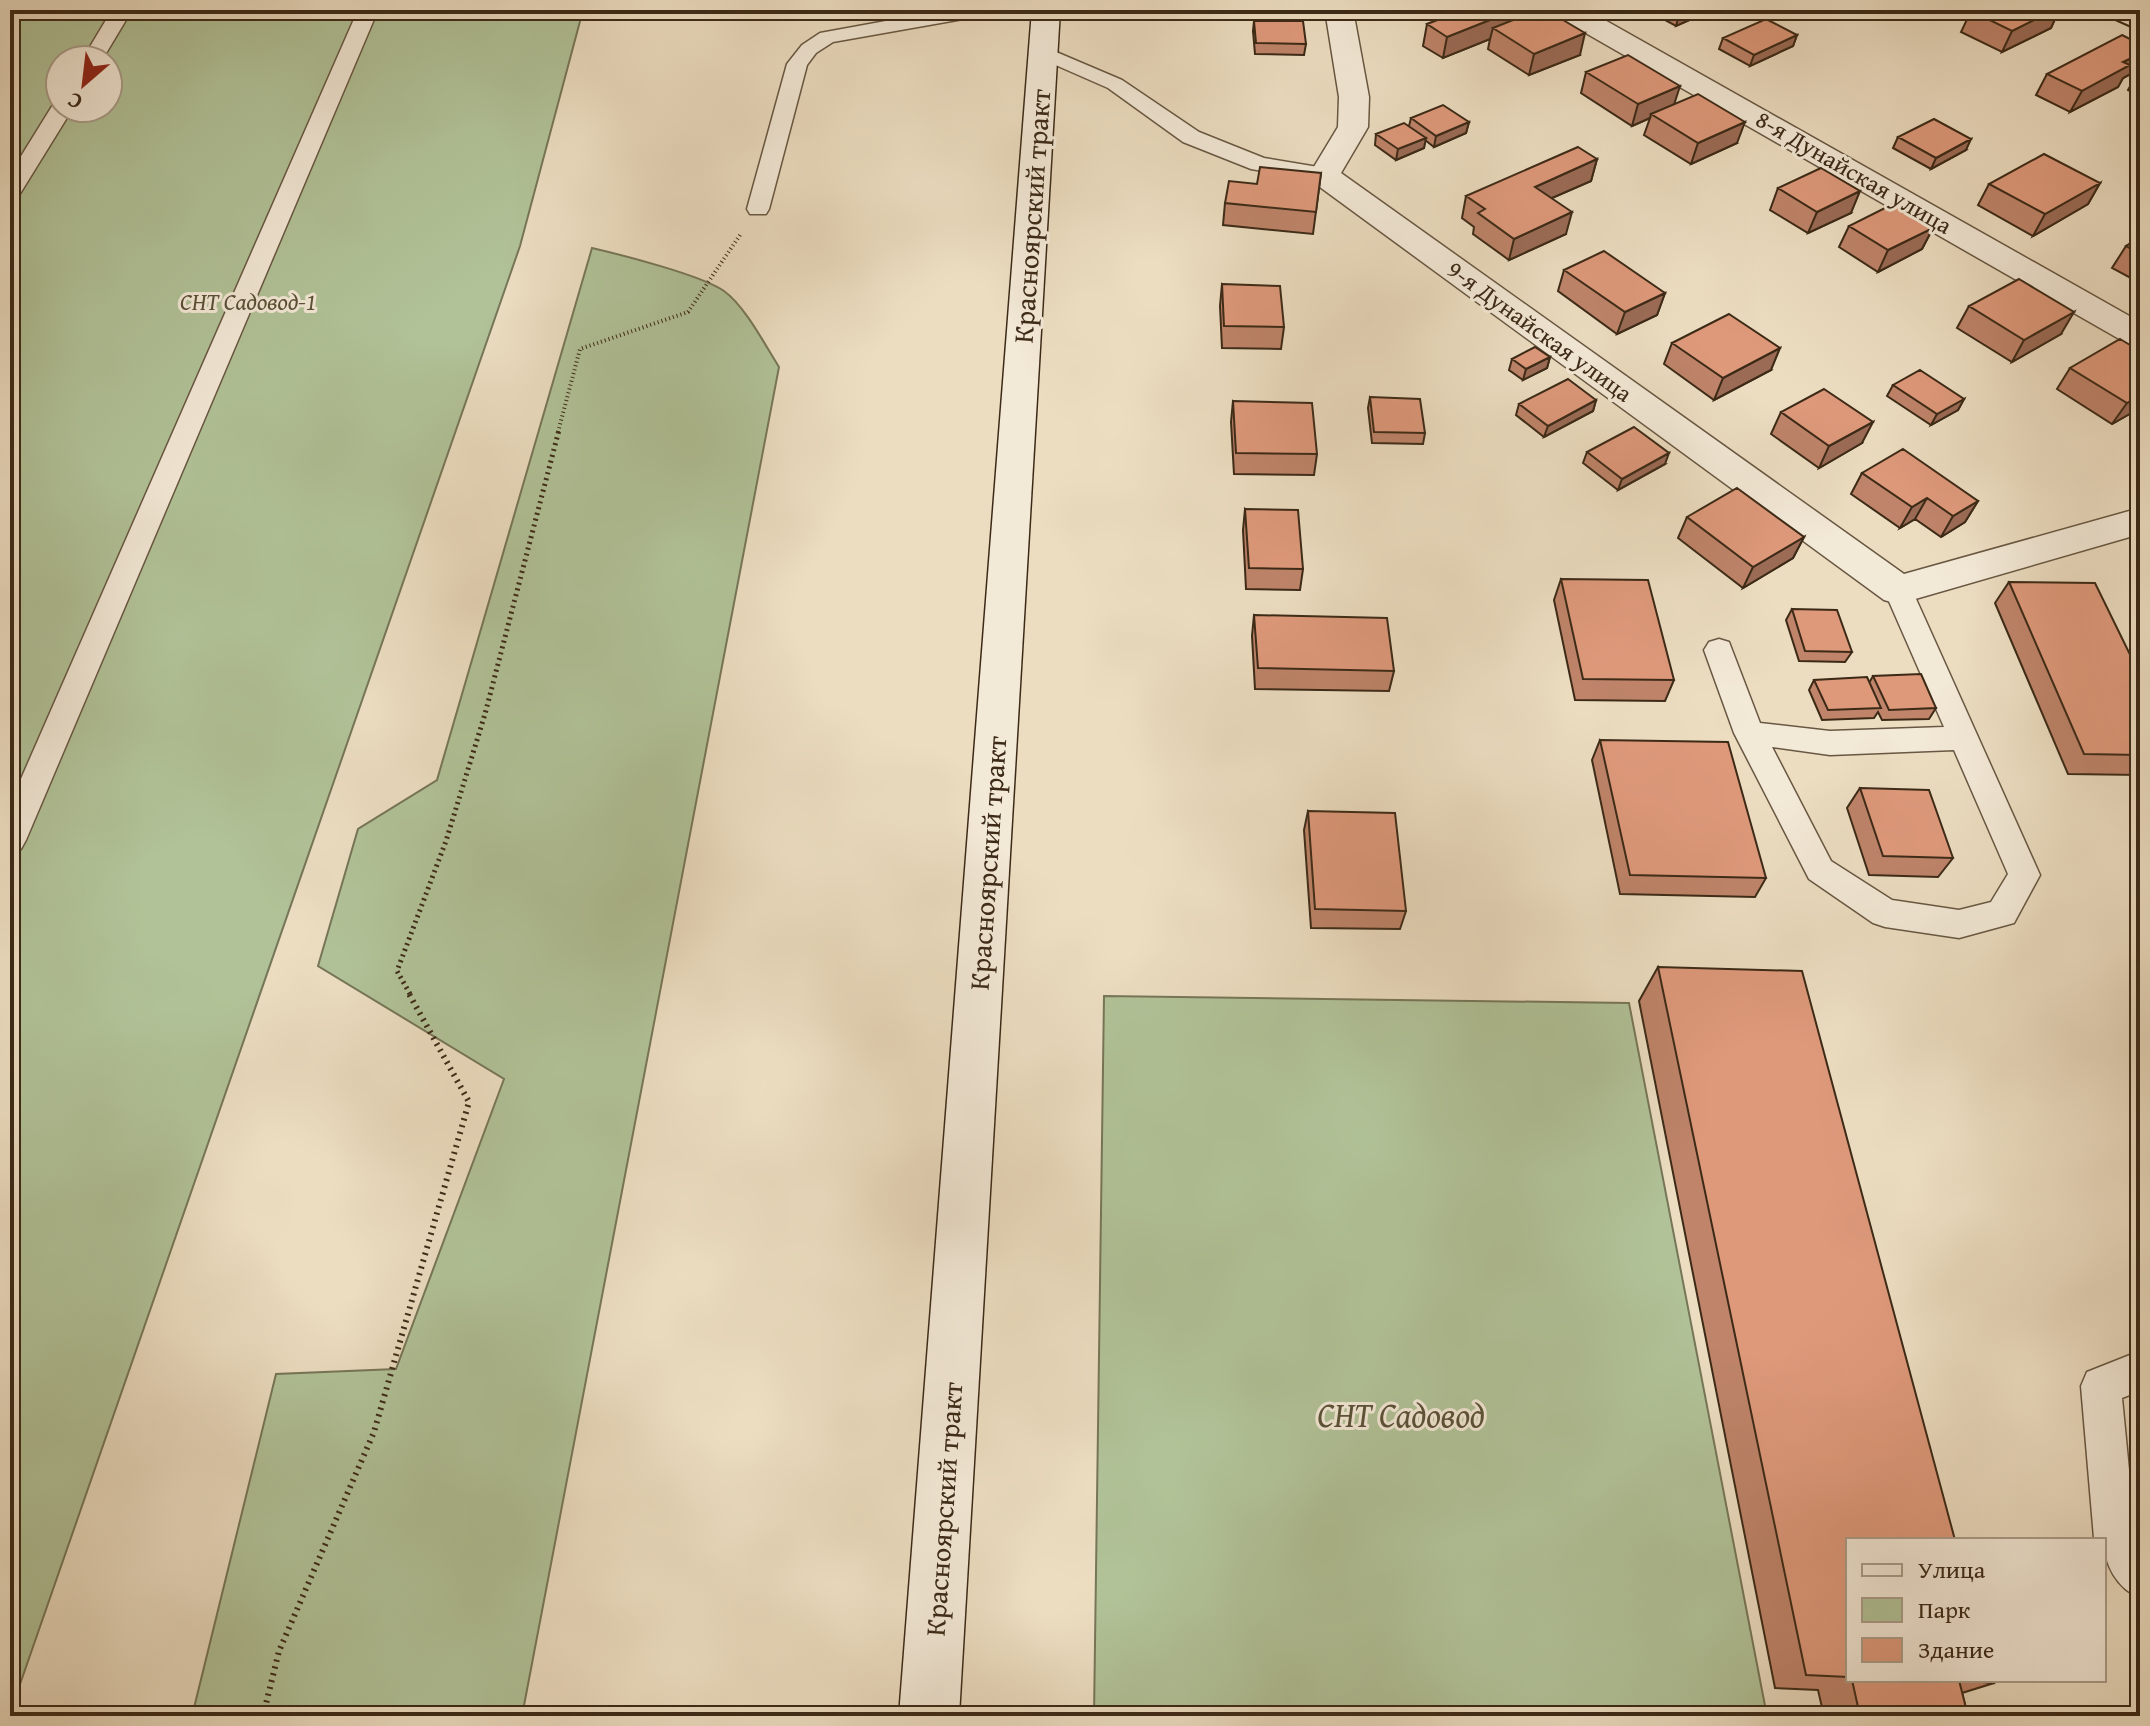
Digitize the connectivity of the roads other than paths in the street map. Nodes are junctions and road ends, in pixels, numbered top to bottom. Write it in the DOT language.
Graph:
graph roads {
  1 [pos="122,10"];
  2 [pos="368,10"];
  3 [pos="980,10"];
  4 [pos="1339,10"];
  5 [pos="1566,10"];
  6 [pos="1044,31"];
  7 [pos="102,44"];
  8 [pos="52,124"];
  9 [pos="1324,175"];
  10 [pos="10,192"];
  11 [pos="758,209"];
  12 [pos="2140,336"];
  13 [pos="2140,521"];
  14 [pos="1898,590"];
  15 [pos="1719,650"];
  16 [pos="1749,733"];
  17 [pos="1963,738"];
  18 [pos="10,840"];
  19 [pos="2140,1371"];
  20 [pos="2140,1577"];
  21 [pos="929,1716"];
  1 -- 7 [label="lane"];
  2 -- 18 [label="lane"];
  3 -- 11 [label="lane"];
  4 -- 9 [label="street"];
  5 -- 12 [label="street, 8-я Дунайская улица"];
  6 -- 9 [label="lane"];
  6 -- 21 [label="street, Красноярский тракт"];
  8 -- 10 [label="lane"];
  9 -- 14 [label="street, 9-я Дунайская улица"];
  13 -- 14 [label="street"];
  14 -- 17 [label="lane"];
  15 -- 16 [label="lane"];
  16 -- 17 [label="lane"];
  16 -- 17 [label="lane"];
  19 -- 20 [label="lane"];
}
